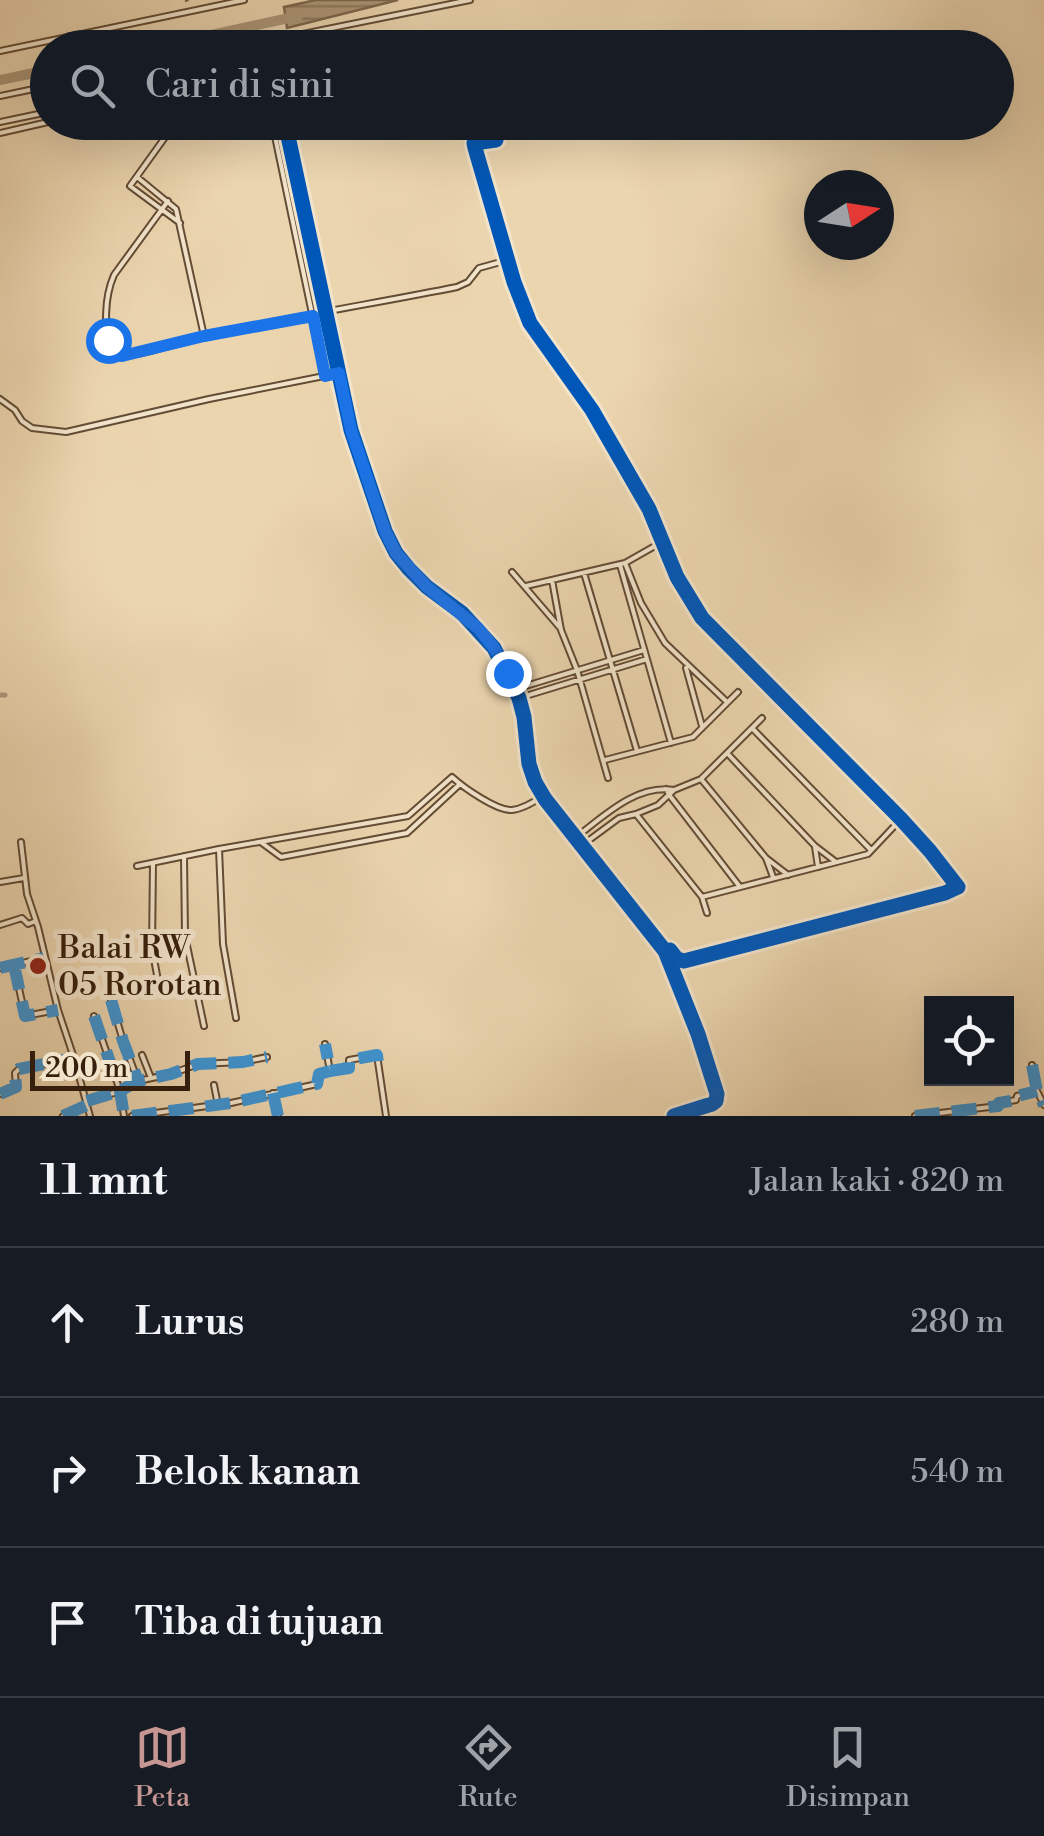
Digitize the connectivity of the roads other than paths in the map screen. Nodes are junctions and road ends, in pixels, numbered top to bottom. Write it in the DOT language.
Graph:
graph roads {
  1 [pos="244,0"];
  2 [pos="470,0"];
  3 [pos="100,30"];
  4 [pos="338,30"];
  5 [pos="30,45"];
  6 [pos="0,51"];
  7 [pos="30,90"];
  8 [pos="0,96"];
  9 [pos="30,116"];
  10 [pos="0,122"];
  11 [pos="30,126"];
  12 [pos="0,132"];
  13 [pos="164,140"];
  14 [pos="276,140"];
  15 [pos="290,140"];
  16 [pos="496,140"];
  17 [pos="138,177"];
  18 [pos="168,200"];
  19 [pos="162,210"];
  20 [pos="181,224"];
  21 [pos="509,260"];
  22 [pos="327,313"];
  23 [pos="313,316"];
  24 [pos="204,336"];
  25 [pos="339,372"];
  26 [pos="325,375"];
  27 [pos="0,398"];
  28 [pos="662,542"];
  29 [pos="623,564"];
  30 [pos="512,572"];
  31 [pos="584,573"];
  32 [pos="552,580"];
  33 [pos="526,586"];
  34 [pos="562,630"];
  35 [pos="644,650"];
  36 [pos="647,659"];
  37 [pos="611,660"];
  38 [pos="685,663"];
  39 [pos="613,669"];
  40 [pos="577,670"];
  41 [pos="580,679"];
  42 [pos="516,688"];
  43 [pos="738,692"];
  44 [pos="519,698"];
  45 [pos="727,702"];
  46 [pos="762,718"];
  47 [pos="702,727"];
  48 [pos="752,728"];
  49 [pos="672,743"];
  50 [pos="638,751"];
  51 [pos="727,753"];
  52 [pos="603,760"];
  53 [pos="608,778"];
  54 [pos="701,779"];
  55 [pos="460,784"];
  56 [pos="666,788"];
  57 [pos="674,790"];
  58 [pos="543,796"];
  59 [pos="670,796"];
  60 [pos="613,809"];
  61 [pos="636,814"];
  62 [pos="408,816"];
  63 [pos="619,818"];
  64 [pos="900,818"];
  65 [pos="416,824"];
  66 [pos="576,838"];
  67 [pos="20,842"];
  68 [pos="262,842"];
  69 [pos="581,846"];
  70 [pos="815,846"];
  71 [pos="219,849"];
  72 [pos="872,851"];
  73 [pos="184,856"];
  74 [pos="766,858"];
  75 [pos="836,862"];
  76 [pos="153,863"];
  77 [pos="137,866"];
  78 [pos="818,867"];
  79 [pos="788,875"];
  80 [pos="24,878"];
  81 [pos="774,879"];
  82 [pos="0,882"];
  83 [pos="740,887"];
  84 [pos="702,897"];
  85 [pos="707,913"];
  86 [pos="36,921"];
  87 [pos="0,924"];
  88 [pos="670,950"];
  89 [pos="44,958"];
  90 [pos="14,965"];
  91 [pos="0,968"];
  92 [pos="159,986"];
  93 [pos="111,1000"];
  94 [pos="58,1010"];
  95 [pos="94,1016"];
  96 [pos="236,1018"];
  97 [pos="204,1026"];
  98 [pos="324,1044"];
  99 [pos="142,1055"];
  100 [pos="266,1057"];
  101 [pos="74,1058"];
  102 [pos="1032,1065"];
  103 [pos="330,1072"];
  104 [pos="152,1079"];
  105 [pos="138,1081"];
  106 [pos="214,1086"];
  107 [pos="120,1091"];
  108 [pos="1037,1092"];
  109 [pos="274,1093"];
  110 [pos="0,1094"];
  111 [pos="87,1103"];
  112 [pos="218,1105"];
  113 [pos="1044,1105"];
  114 [pos="63,1116"];
  115 [pos="90,1116"];
  116 [pos="124,1116"];
  117 [pos="132,1116"];
  118 [pos="278,1116"];
  119 [pos="386,1116"];
  120 [pos="674,1116"];
  121 [pos="915,1116"];
  1 -- 3 [label="street"];
  2 -- 4 [label="street"];
  5 -- 6 [label="street"];
  7 -- 8 [label="street"];
  9 -- 10 [label="street"];
  11 -- 12 [label="street"];
  13 -- 17 [label="street"];
  14 -- 23 [label="street"];
  15 -- 22 [label="street"];
  16 -- 21 [label="street"];
  17 -- 18 [label="street"];
  17 -- 19 [label="street"];
  18 -- 19 [label="street"];
  18 -- 20 [label="street"];
  19 -- 20 [label="street"];
  19 -- 24 [label="street"];
  20 -- 24 [label="street"];
  21 -- 22 [label="street"];
  21 -- 28 [label="street"];
  22 -- 23 [label="street"];
  22 -- 25 [label="street"];
  23 -- 24 [label="street"];
  23 -- 26 [label="street"];
  25 -- 26 [label="street"];
  25 -- 42 [label="street"];
  26 -- 27 [label="street"];
  28 -- 29 [label="street"];
  28 -- 64 [label="street"];
  29 -- 31 [label="street"];
  29 -- 35 [label="street"];
  29 -- 38 [label="street"];
  30 -- 33 [label="street"];
  31 -- 32 [label="street"];
  31 -- 37 [label="street"];
  32 -- 33 [label="street"];
  32 -- 34 [label="street"];
  33 -- 34 [label="street"];
  34 -- 40 [label="street"];
  35 -- 36 [label="street"];
  35 -- 37 [label="street"];
  36 -- 39 [label="street"];
  36 -- 49 [label="street"];
  37 -- 39 [label="street"];
  37 -- 40 [label="street"];
  38 -- 45 [label="street"];
  38 -- 47 [label="street"];
  39 -- 41 [label="street"];
  39 -- 50 [label="street"];
  40 -- 41 [label="street"];
  40 -- 42 [label="street"];
  41 -- 44 [label="street"];
  41 -- 52 [label="street"];
  42 -- 44 [label="street"];
  43 -- 45 [label="street"];
  44 -- 58 [label="street"];
  45 -- 47 [label="street"];
  46 -- 48 [label="street"];
  47 -- 49 [label="street"];
  48 -- 51 [label="street"];
  48 -- 72 [label="street"];
  49 -- 50 [label="street"];
  50 -- 52 [label="street"];
  51 -- 54 [label="street"];
  51 -- 70 [label="street"];
  52 -- 53 [label="street"];
  54 -- 57 [label="street"];
  54 -- 74 [label="street"];
  55 -- 58 [label="street"];
  55 -- 62 [label="street"];
  55 -- 65 [label="street"];
  56 -- 57 [label="street"];
  56 -- 59 [label="street"];
  56 -- 60 [label="street"];
  57 -- 59 [label="street"];
  58 -- 66 [label="street"];
  59 -- 61 [label="street"];
  59 -- 83 [label="street"];
  60 -- 63 [label="street"];
  60 -- 66 [label="street"];
  61 -- 63 [label="street"];
  61 -- 84 [label="street"];
  62 -- 65 [label="street"];
  62 -- 68 [label="street"];
  63 -- 69 [label="street"];
  64 -- 72 [label="street"];
  64 -- 88 [label="street"];
  65 -- 68 [label="street"];
  66 -- 69 [label="street"];
  67 -- 80 [label="street"];
  68 -- 71 [label="street"];
  69 -- 120 [label="street"];
  70 -- 75 [label="street"];
  70 -- 78 [label="street"];
  71 -- 73 [label="street"];
  71 -- 96 [label="street"];
  72 -- 75 [label="street"];
  73 -- 76 [label="street"];
  73 -- 97 [label="street"];
  74 -- 79 [label="street"];
  74 -- 81 [label="street"];
  75 -- 78 [label="street"];
  76 -- 77 [label="street"];
  76 -- 92 [label="street"];
  78 -- 79 [label="street"];
  79 -- 81 [label="street"];
  80 -- 82 [label="street"];
  80 -- 86 [label="street"];
  81 -- 83 [label="street"];
  83 -- 84 [label="street"];
  84 -- 85 [label="street"];
  86 -- 87 [label="street"];
  86 -- 89 [label="street"];
  89 -- 90 [label="street"];
  89 -- 94 [label="street"];
  90 -- 91 [label="street"];
  90 -- 94 [label="street"];
  93 -- 105 [label="street"];
  94 -- 101 [label="street"];
  95 -- 107 [label="street"];
  98 -- 103 [label="street"];
  99 -- 104 [label="street"];
  100 -- 104 [label="street"];
  101 -- 110 [label="street"];
  101 -- 111 [label="street"];
  102 -- 108 [label="street"];
  103 -- 109 [label="street"];
  103 -- 119 [label="street"];
  104 -- 105 [label="street"];
  105 -- 107 [label="street"];
  106 -- 112 [label="street"];
  107 -- 111 [label="street"];
  107 -- 116 [label="street"];
  108 -- 113 [label="street"];
  108 -- 121 [label="street"];
  109 -- 112 [label="street"];
  109 -- 118 [label="street"];
  111 -- 114 [label="street"];
  111 -- 115 [label="street"];
  112 -- 117 [label="street"];
}
